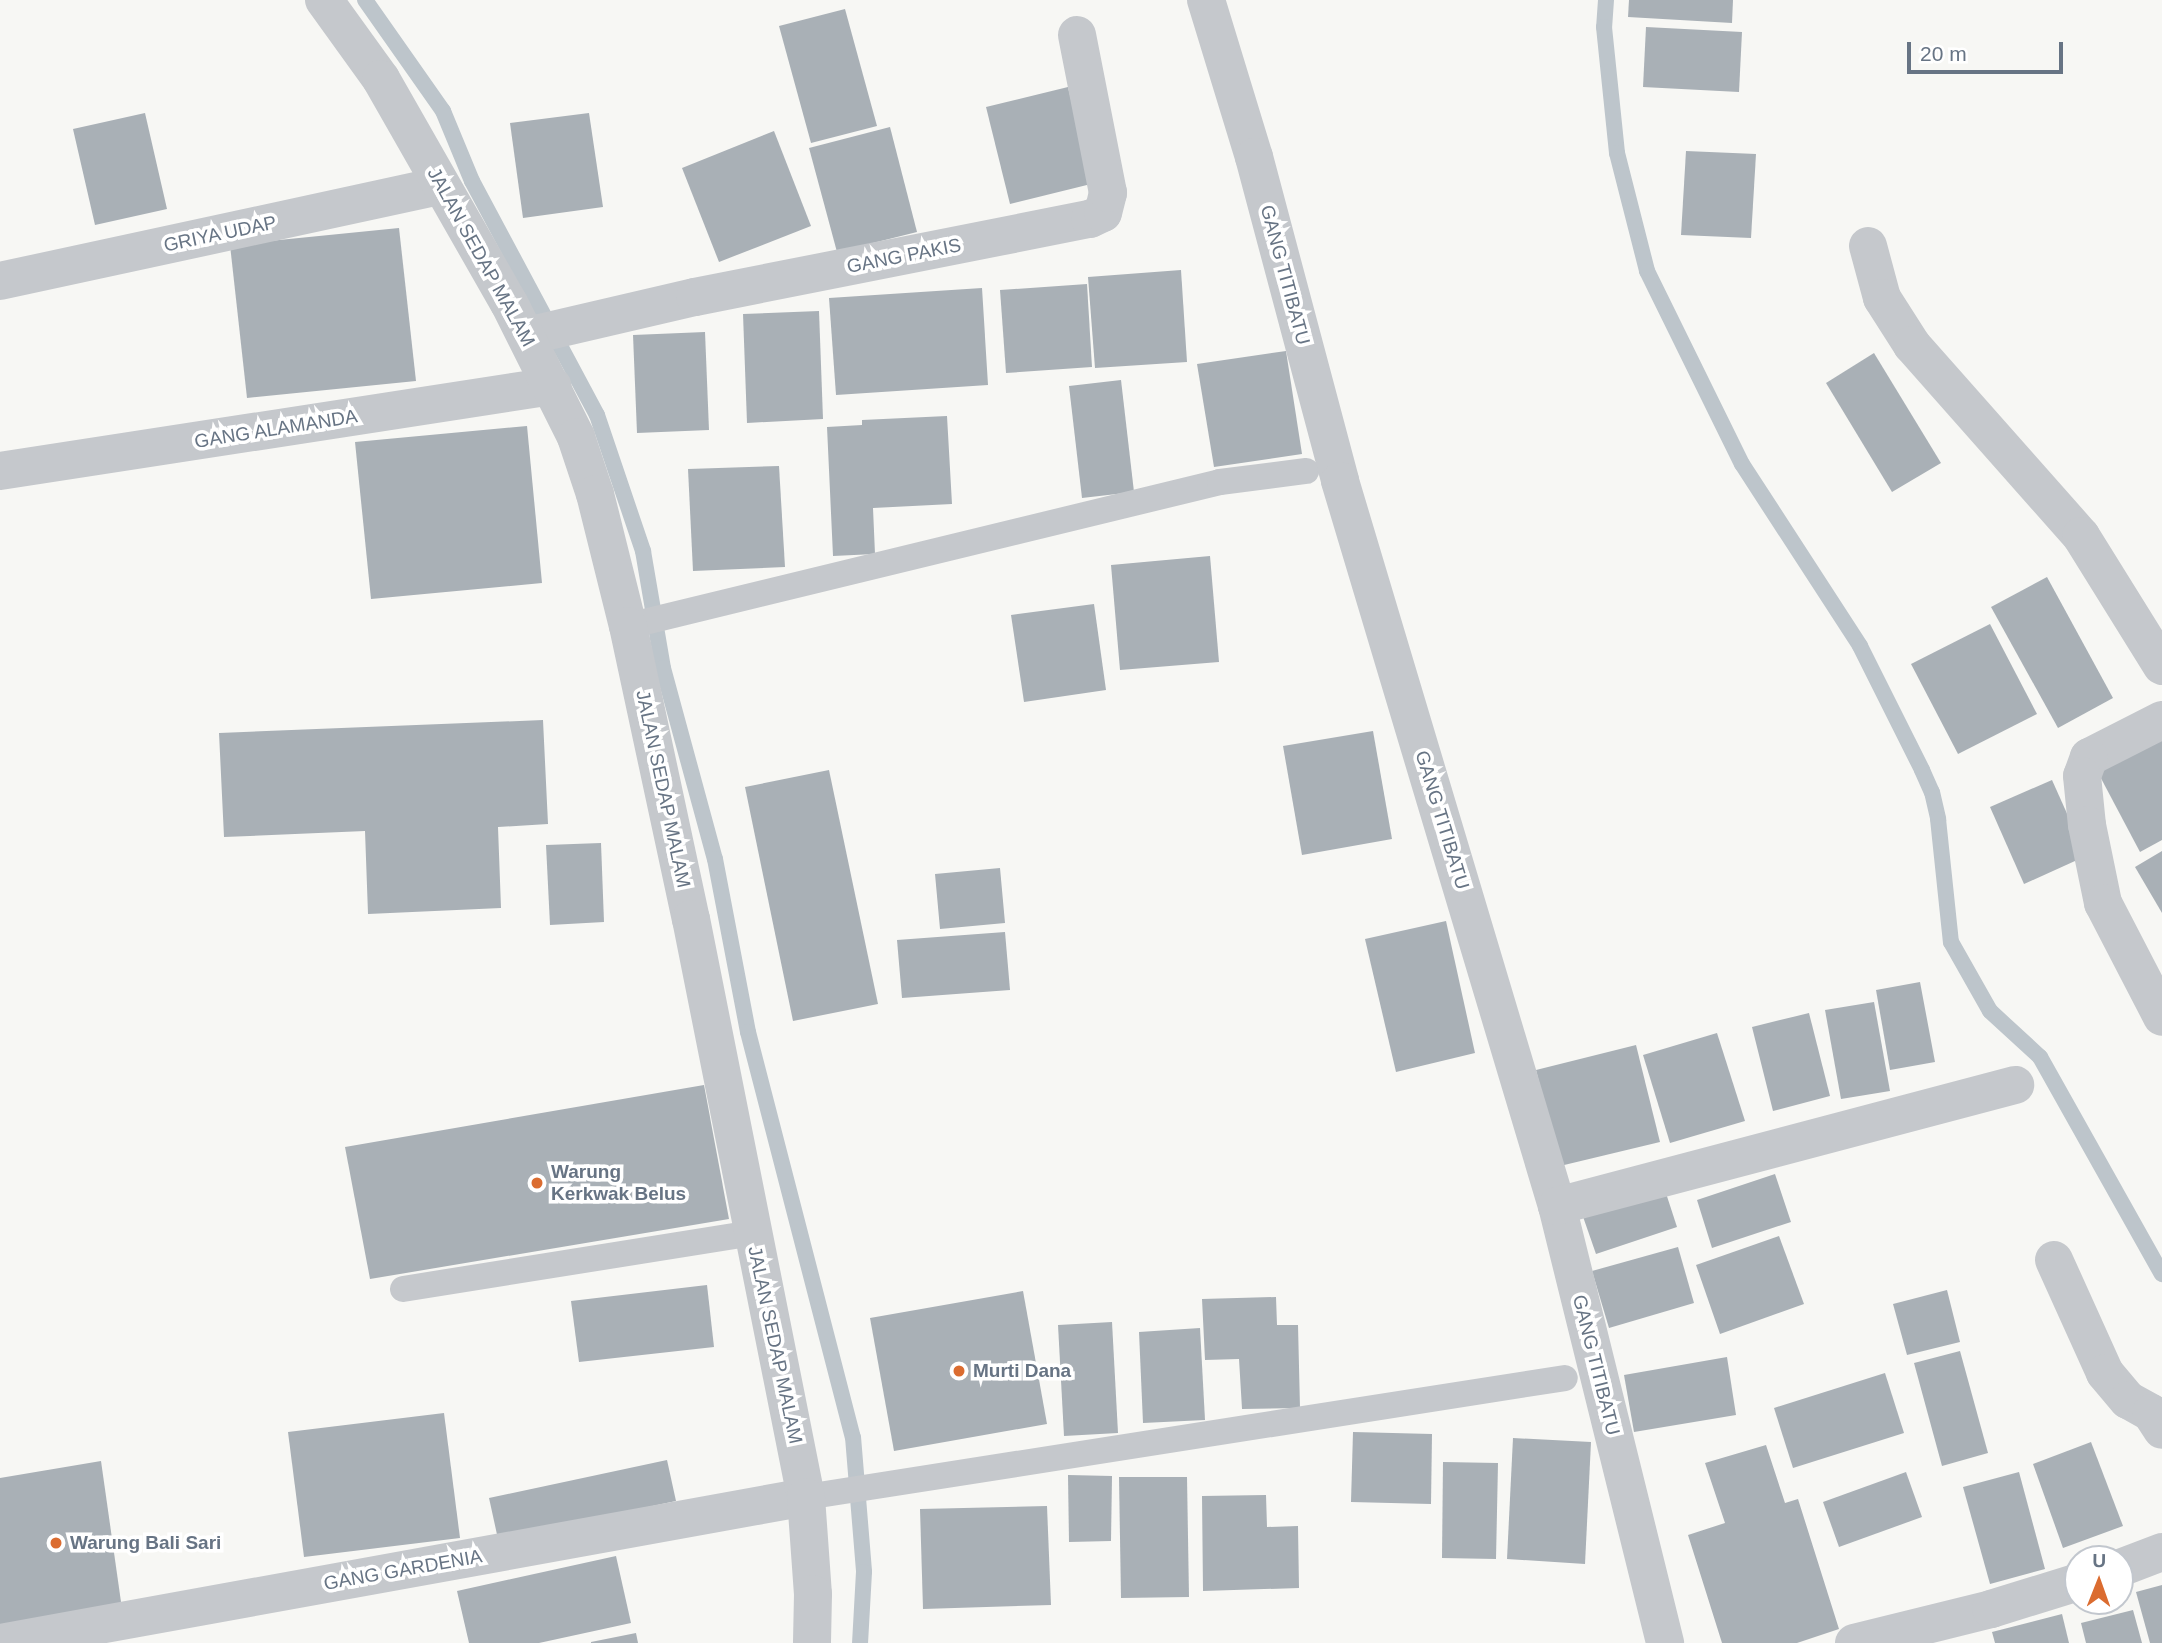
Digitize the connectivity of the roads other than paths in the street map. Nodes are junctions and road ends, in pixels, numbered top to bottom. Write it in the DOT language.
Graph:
graph roads {
  1 [pos="324,0"];
  2 [pos="1206,0"];
  3 [pos="1077,35"];
  4 [pos="441,186"];
  5 [pos="1868,246"];
  6 [pos="0,281"];
  7 [pos="543,332"];
  8 [pos="552,386"];
  9 [pos="0,471"];
  10 [pos="1307,471"];
  11 [pos="646,621"];
  12 [pos="2162,666"];
  13 [pos="2162,720"];
  14 [pos="2162,1017"];
  15 [pos="2015,1085"];
  16 [pos="1557,1206"];
  17 [pos="751,1233"];
  18 [pos="2054,1260"];
  19 [pos="403,1289"];
  20 [pos="1565,1378"];
  21 [pos="2162,1430"];
  22 [pos="806,1497"];
  23 [pos="2162,1552"];
  24 [pos="2134,1563"];
  25 [pos="2064,1586"];
  26 [pos="0,1643"];
  27 [pos="812,1643"];
  28 [pos="1665,1643"];
  29 [pos="1854,1643"];
  1 -- 4 [label="street, JALAN SEDAP MALAM"];
  2 -- 16 [label="street, GANG TITIBATU"];
  3 -- 7 [label="street, GANG PAKIS"];
  4 -- 6 [label="street, GRIYA UDAP"];
  4 -- 7 [label="street, JALAN SEDAP MALAM"];
  5 -- 12 [label="street"];
  7 -- 8 [label="street, JALAN SEDAP MALAM"];
  8 -- 9 [label="street, GANG ALAMANDA"];
  8 -- 11 [label="street, JALAN SEDAP MALAM"];
  10 -- 11 [label="lane"];
  11 -- 17 [label="street, JALAN SEDAP MALAM"];
  13 -- 14 [label="street"];
  15 -- 16 [label="street"];
  16 -- 28 [label="street, GANG TITIBATU"];
  17 -- 19 [label="lane"];
  17 -- 22 [label="street, JALAN SEDAP MALAM"];
  18 -- 21 [label="street"];
  20 -- 22 [label="lane"];
  22 -- 26 [label="street, GANG GARDENIA"];
  22 -- 27 [label="street, JALAN SEDAP MALAM"];
  23 -- 24 [label="street"];
  25 -- 29 [label="street"];
}
